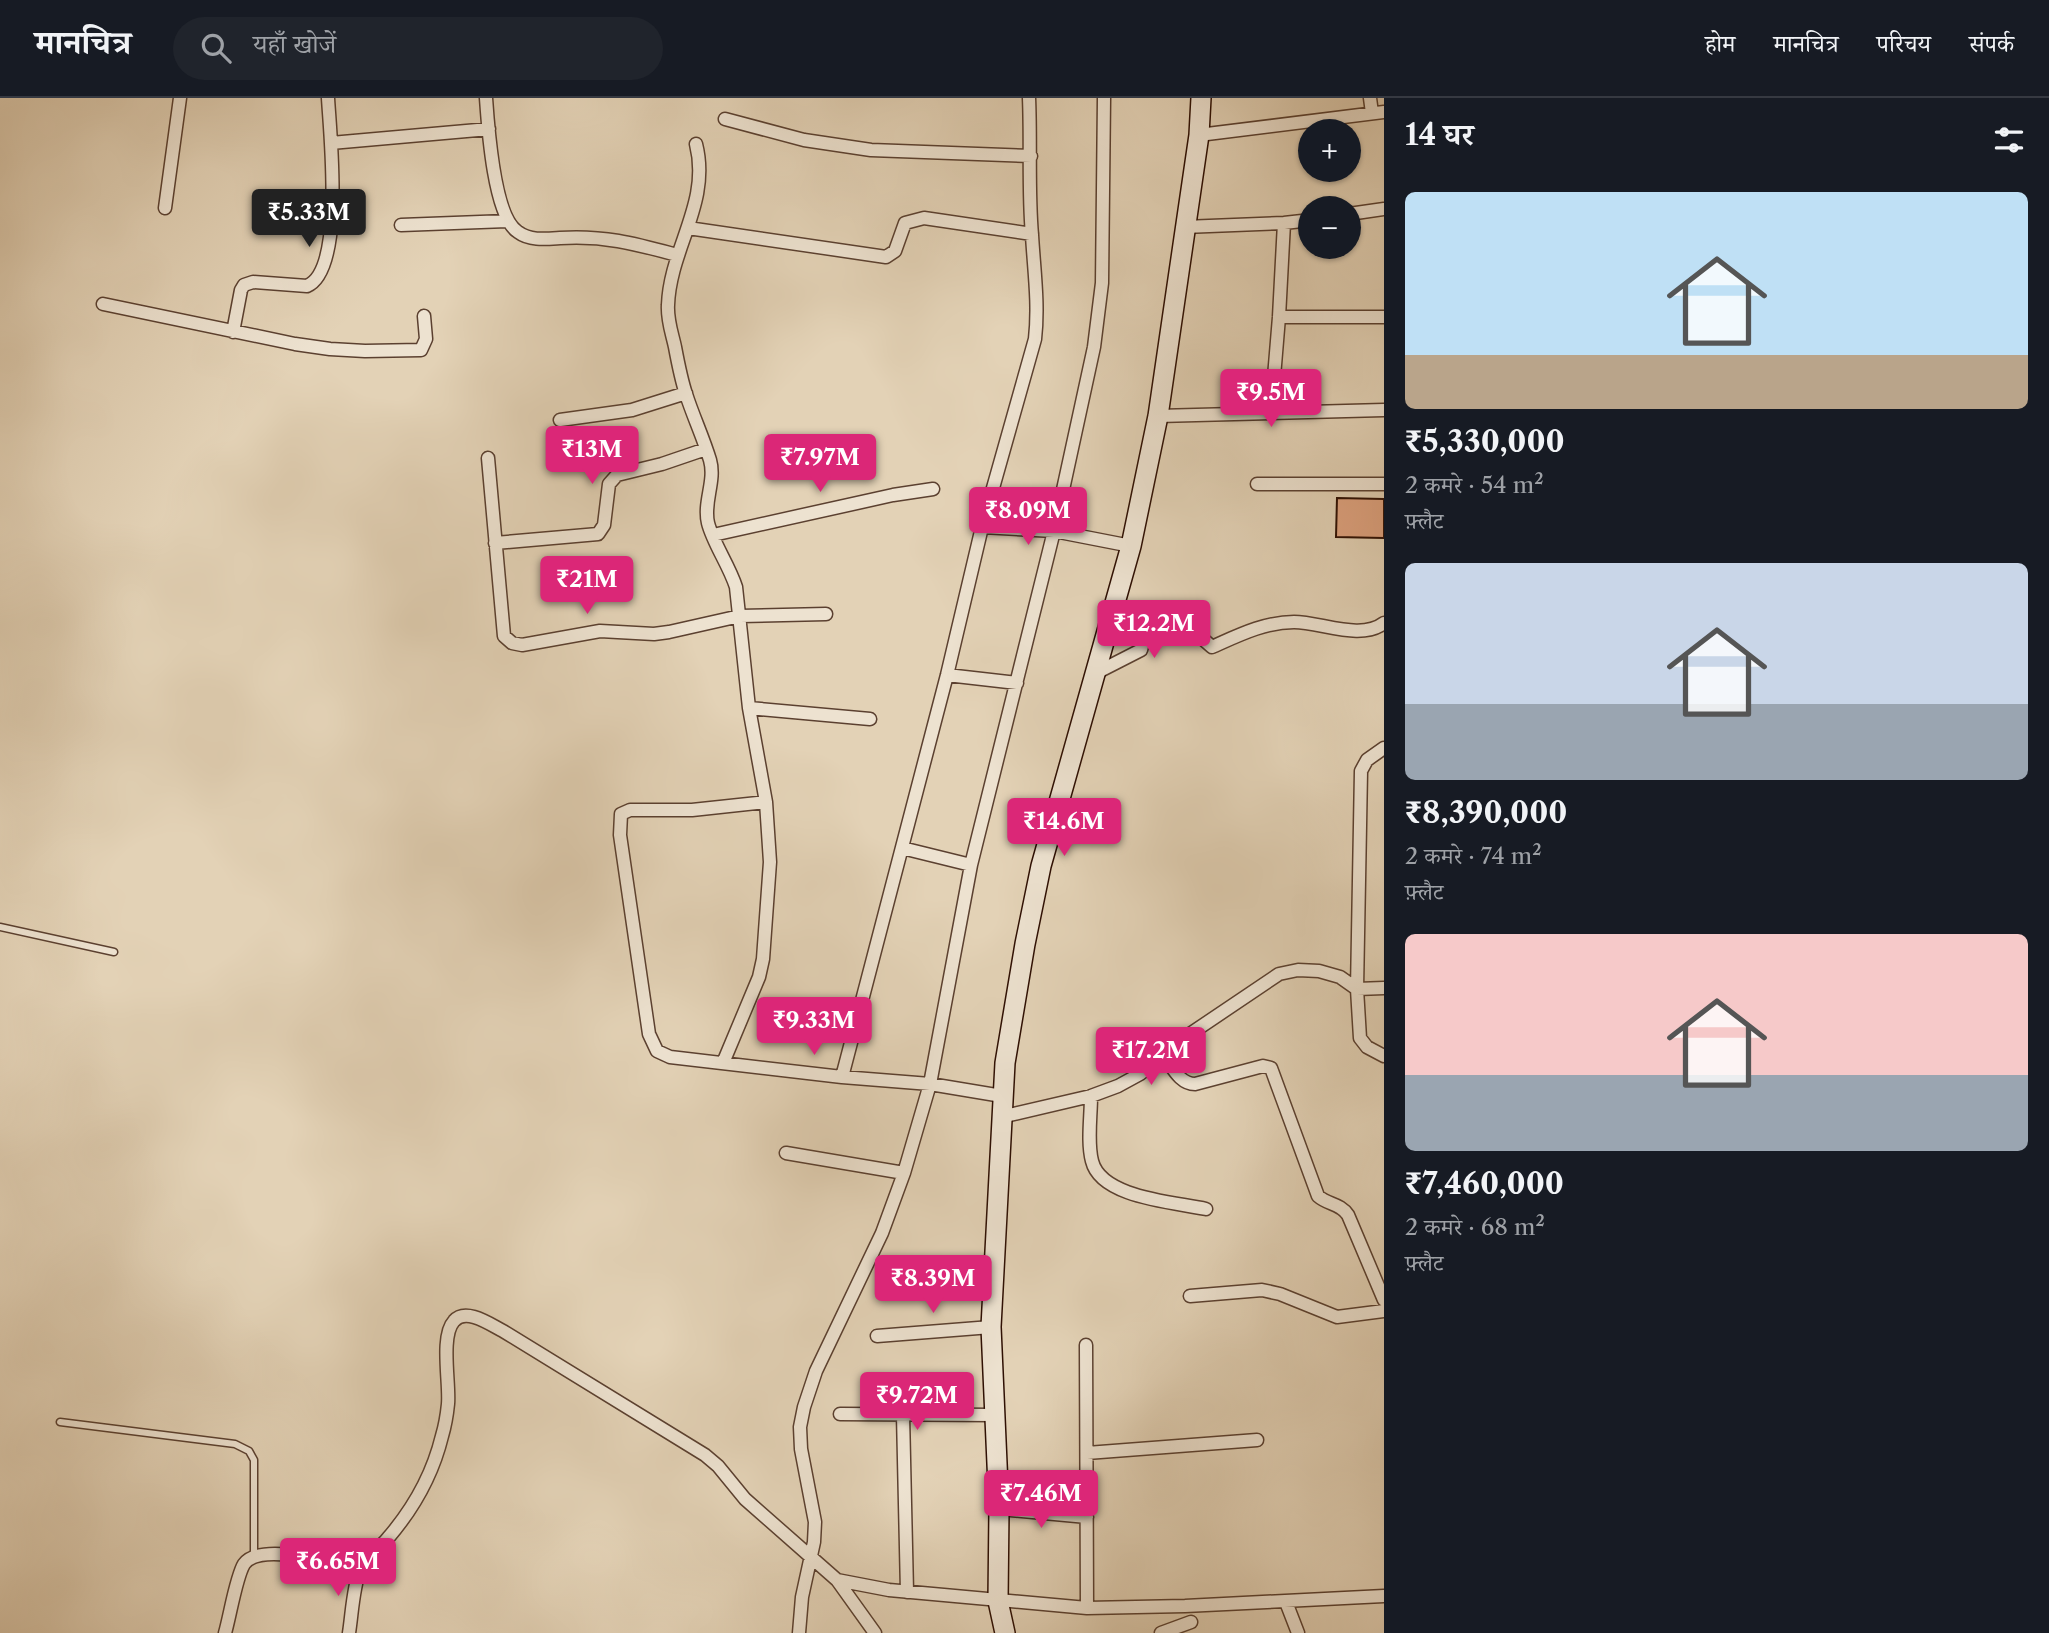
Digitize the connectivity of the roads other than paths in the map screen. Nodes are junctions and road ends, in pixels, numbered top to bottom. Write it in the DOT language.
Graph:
graph roads {
  1 [pos="180,98"];
  2 [pos="328,98"];
  3 [pos="486,98"];
  4 [pos="1029,98"];
  5 [pos="1104,98"];
  6 [pos="1201,98"];
  7 [pos="1370,98"];
  8 [pos="1378,112"];
  9 [pos="725,119"];
  10 [pos="489,130"];
  11 [pos="1199,135"];
  12 [pos="331,143"];
  13 [pos="696,144"];
  14 [pos="1031,156"];
  15 [pos="165,208"];
  16 [pos="1384,209"];
  17 [pos="1361,212"];
  18 [pos="507,221"];
  19 [pos="1298,221"];
  20 [pos="1284,223"];
  21 [pos="401,225"];
  22 [pos="1184,227"];
  23 [pos="688,228"];
  24 [pos="1032,234"];
  25 [pos="677,255"];
  26 [pos="103,304"];
  27 [pos="424,316"];
  28 [pos="1279,317"];
  29 [pos="1384,317"];
  30 [pos="233,332"];
  31 [pos="686,393"];
  32 [pos="1384,410"];
  33 [pos="1271,413"];
  34 [pos="1157,416"];
  35 [pos="560,420"];
  36 [pos="706,449"];
  37 [pos="488,458"];
  38 [pos="1257,484"];
  39 [pos="1384,484"];
  40 [pos="933,489"];
  41 [pos="982,527"];
  42 [pos="1054,531"];
  43 [pos="713,535"];
  44 [pos="495,543"];
  45 [pos="1131,546"];
  46 [pos="826,614"];
  47 [pos="740,616"];
  48 [pos="1384,623"];
  49 [pos="1094,674"];
  50 [pos="947,675"];
  51 [pos="1017,683"];
  52 [pos="749,708"];
  53 [pos="870,719"];
  54 [pos="1384,748"];
  55 [pos="766,803"];
  56 [pos="902,848"];
  57 [pos="971,865"];
  58 [pos="0,927"];
  59 [pos="114,952"];
  60 [pos="1384,988"];
  61 [pos="1357,989"];
  62 [pos="1164,1056"];
  63 [pos="1384,1056"];
  64 [pos="723,1063"];
  65 [pos="842,1077"];
  66 [pos="930,1084"];
  67 [pos="1002,1096"];
  68 [pos="1091,1096"];
  69 [pos="1000,1117"];
  70 [pos="786,1153"];
  71 [pos="904,1173"];
  72 [pos="1206,1209"];
  73 [pos="1189,1296"];
  74 [pos="1384,1300"];
  75 [pos="1384,1311"];
  76 [pos="991,1327"];
  77 [pos="877,1336"];
  78 [pos="1086,1345"];
  79 [pos="840,1414"];
  80 [pos="904,1415"];
  81 [pos="995,1415"];
  82 [pos="60,1422"];
  83 [pos="1257,1440"];
  84 [pos="1087,1452"];
  85 [pos="999,1509"];
  86 [pos="1087,1517"];
  87 [pos="254,1556"];
  88 [pos="811,1556"];
  89 [pos="360,1569"];
  90 [pos="837,1580"];
  91 [pos="907,1592"];
  92 [pos="1384,1597"];
  93 [pos="998,1601"];
  94 [pos="1286,1602"];
  95 [pos="1185,1606"];
  96 [pos="1087,1608"];
  97 [pos="1193,1627"];
  98 [pos="225,1633"];
  99 [pos="349,1633"];
  100 [pos="799,1633"];
  101 [pos="875,1633"];
  102 [pos="1005,1633"];
  103 [pos="1161,1633"];
  104 [pos="1298,1633"];
  1 -- 15 [label="street"];
  2 -- 12 [label="street"];
  3 -- 10 [label="street"];
  4 -- 14 [label="street"];
  5 -- 42 [label="street"];
  6 -- 11 [label="street"];
  7 -- 8 [label="street"];
  8 -- 11 [label="street"];
  9 -- 14 [label="street"];
  10 -- 12 [label="street"];
  10 -- 18 [label="street"];
  11 -- 22 [label="street"];
  12 -- 30 [label="street"];
  13 -- 23 [label="street"];
  14 -- 24 [label="street"];
  16 -- 17 [label="street"];
  18 -- 21 [label="street"];
  18 -- 25 [label="street"];
  19 -- 20 [label="street"];
  20 -- 22 [label="street"];
  20 -- 28 [label="street"];
  22 -- 34 [label="street"];
  23 -- 24 [label="street"];
  23 -- 25 [label="street"];
  24 -- 41 [label="street"];
  25 -- 31 [label="street"];
  26 -- 30 [label="street"];
  27 -- 30 [label="street"];
  28 -- 29 [label="street"];
  28 -- 33 [label="street"];
  31 -- 35 [label="street"];
  31 -- 36 [label="street"];
  32 -- 33 [label="street"];
  33 -- 34 [label="street"];
  34 -- 45 [label="street"];
  36 -- 43 [label="street"];
  36 -- 44 [label="street"];
  37 -- 44 [label="street"];
  38 -- 39 [label="street"];
  40 -- 43 [label="street"];
  41 -- 42 [label="street"];
  41 -- 50 [label="street"];
  42 -- 45 [label="street"];
  42 -- 51 [label="street"];
  43 -- 47 [label="street"];
  44 -- 47 [label="street"];
  45 -- 49 [label="street"];
  46 -- 47 [label="street"];
  47 -- 52 [label="street"];
  48 -- 49 [label="street"];
  49 -- 67 [label="street"];
  50 -- 51 [label="street"];
  50 -- 56 [label="street"];
  51 -- 57 [label="street"];
  52 -- 53 [label="street"];
  52 -- 55 [label="street"];
  54 -- 61 [label="street"];
  55 -- 64 [label="street"];
  55 -- 64 [label="street"];
  56 -- 57 [label="street"];
  56 -- 65 [label="street"];
  57 -- 66 [label="street"];
  58 -- 59 [label="lane"];
  60 -- 61 [label="street"];
  61 -- 62 [label="street"];
  61 -- 63 [label="street"];
  62 -- 68 [label="street"];
  62 -- 74 [label="street"];
  64 -- 65 [label="street"];
  65 -- 66 [label="street"];
  66 -- 67 [label="street"];
  66 -- 71 [label="street"];
  67 -- 69 [label="street"];
  68 -- 69 [label="street"];
  68 -- 72 [label="street"];
  69 -- 76 [label="street"];
  70 -- 71 [label="street"];
  71 -- 88 [label="street"];
  73 -- 75 [label="street"];
  76 -- 77 [label="street"];
  76 -- 81 [label="street"];
  78 -- 84 [label="street"];
  79 -- 80 [label="street"];
  80 -- 81 [label="street"];
  80 -- 91 [label="street"];
  81 -- 85 [label="street"];
  82 -- 87 [label="lane"];
  83 -- 84 [label="street"];
  84 -- 86 [label="street"];
  85 -- 86 [label="street"];
  85 -- 93 [label="street"];
  86 -- 96 [label="street"];
  87 -- 89 [label="street"];
  87 -- 98 [label="street"];
  88 -- 89 [label="street"];
  88 -- 90 [label="street"];
  88 -- 100 [label="street"];
  89 -- 99 [label="street"];
  90 -- 91 [label="street"];
  90 -- 101 [label="street"];
  91 -- 93 [label="street"];
  92 -- 94 [label="street"];
  93 -- 96 [label="street"];
  93 -- 102 [label="street"];
  94 -- 95 [label="street"];
  94 -- 104 [label="street"];
  95 -- 96 [label="street"];
  95 -- 97 [label="street"];
  97 -- 103 [label="street"];
}
